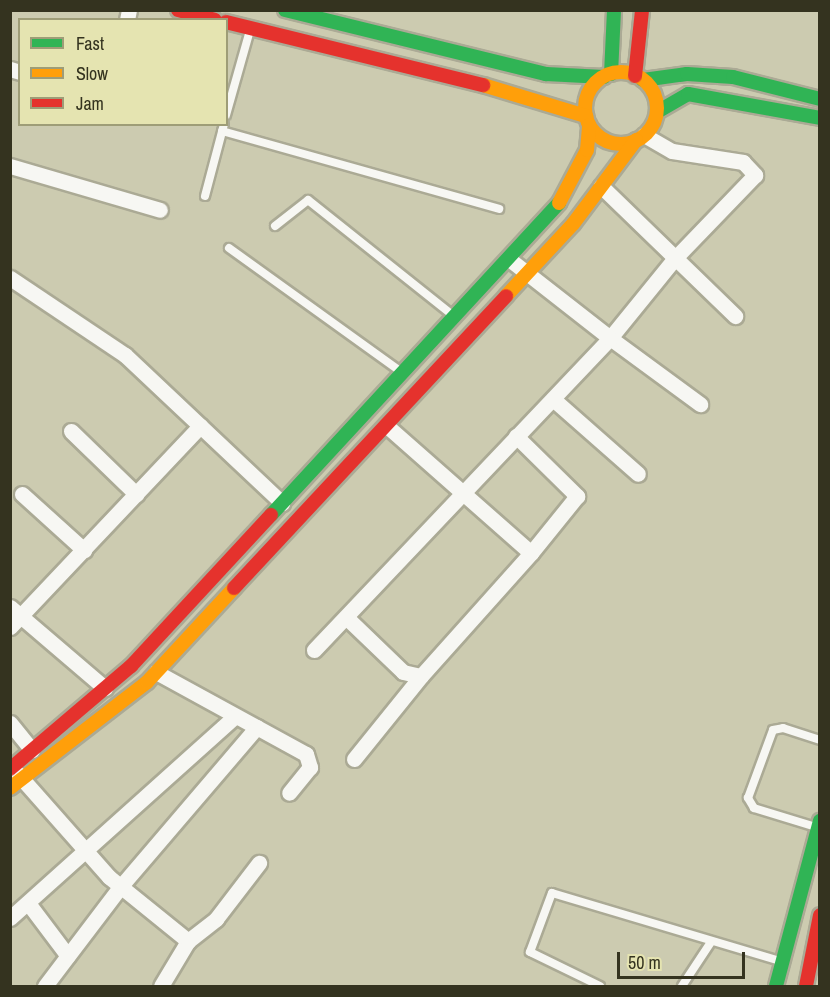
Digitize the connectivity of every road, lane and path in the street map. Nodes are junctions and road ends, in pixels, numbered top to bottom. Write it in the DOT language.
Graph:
graph roads {
  1 [pos="178,10"];
  2 [pos="285,10"];
  3 [pos="614,10"];
  4 [pos="642,10"];
  5 [pos="208,18"];
  6 [pos="228,22"];
  7 [pos="250,28"];
  8 [pos="608,75"];
  9 [pos="639,78"];
  10 [pos="819,99"];
  11 [pos="228,108"];
  12 [pos="657,112"];
  13 [pos="819,118"];
  14 [pos="587,121"];
  15 [pos="223,128"];
  16 [pos="640,138"];
  17 [pos="10,166"];
  18 [pos="601,186"];
  19 [pos="205,196"];
  20 [pos="499,209"];
  21 [pos="160,210"];
  22 [pos="275,226"];
  23 [pos="229,248"];
  24 [pos="675,258"];
  25 [pos="509,259"];
  26 [pos="527,273"];
  27 [pos="10,278"];
  28 [pos="456,316"];
  29 [pos="735,316"];
  30 [pos="610,338"];
  31 [pos="403,372"];
  32 [pos="553,399"];
  33 [pos="700,404"];
  34 [pos="386,425"];
  35 [pos="200,426"];
  36 [pos="71,431"];
  37 [pos="516,436"];
  38 [pos="638,474"];
  39 [pos="461,490"];
  40 [pos="22,494"];
  41 [pos="136,494"];
  42 [pos="282,503"];
  43 [pos="84,550"];
  44 [pos="531,553"];
  45 [pos="17,611"];
  46 [pos="348,619"];
  47 [pos="10,627"];
  48 [pos="314,650"];
  49 [pos="156,672"];
  50 [pos="422,676"];
  51 [pos="105,688"];
  52 [pos="236,716"];
  53 [pos="10,723"];
  54 [pos="257,727"];
  55 [pos="819,740"];
  56 [pos="32,750"];
  57 [pos="354,759"];
  58 [pos="14,776"];
  59 [pos="290,793"];
  60 [pos="818,824"];
  61 [pos="88,853"];
  62 [pos="259,863"];
  63 [pos="121,886"];
  64 [pos="28,903"];
  65 [pos="819,915"];
  66 [pos="10,918"];
  67 [pos="188,941"];
  68 [pos="711,942"];
  69 [pos="68,956"];
  70 [pos="782,962"];
  71 [pos="815,968"];
  72 [pos="45,987"];
  73 [pos="161,987"];
  74 [pos="600,987"];
  75 [pos="682,987"];
  76 [pos="776,987"];
  77 [pos="806,987"];
  1 -- 5 [label="main road"];
  2 -- 8 [label="main road"];
  3 -- 8 [label="main road"];
  4 -- 9 [label="main road"];
  6 -- 7 [label="main road"];
  7 -- 11 [label="lane"];
  7 -- 14 [label="main road"];
  8 -- 9 [label="main road"];
  8 -- 14 [label="main road"];
  9 -- 10 [label="main road"];
  9 -- 12 [label="main road"];
  12 -- 13 [label="main road"];
  12 -- 16 [label="main road"];
  14 -- 16 [label="main road"];
  14 -- 25 [label="main road"];
  15 -- 19 [label="lane"];
  15 -- 20 [label="lane"];
  16 -- 18 [label="main road"];
  16 -- 24 [label="street"];
  17 -- 21 [label="street"];
  18 -- 24 [label="street"];
  18 -- 26 [label="main road"];
  22 -- 28 [label="lane"];
  23 -- 31 [label="lane"];
  24 -- 29 [label="street"];
  24 -- 30 [label="street"];
  25 -- 26 [label="street"];
  25 -- 28 [label="main road"];
  26 -- 30 [label="street"];
  26 -- 34 [label="main road"];
  27 -- 35 [label="street"];
  28 -- 31 [label="main road"];
  30 -- 32 [label="street"];
  30 -- 33 [label="street"];
  31 -- 42 [label="main road"];
  32 -- 37 [label="street"];
  32 -- 38 [label="street"];
  34 -- 39 [label="street"];
  34 -- 49 [label="main road"];
  35 -- 41 [label="street"];
  35 -- 42 [label="street"];
  36 -- 41 [label="street"];
  37 -- 39 [label="street"];
  37 -- 44 [label="street"];
  39 -- 44 [label="street"];
  39 -- 46 [label="street"];
  40 -- 43 [label="street"];
  41 -- 43 [label="street"];
  42 -- 51 [label="main road"];
  43 -- 45 [label="street"];
  44 -- 50 [label="street"];
  45 -- 47 [label="street"];
  45 -- 51 [label="street"];
  46 -- 48 [label="street"];
  46 -- 50 [label="street"];
  49 -- 52 [label="street"];
  49 -- 58 [label="main road"];
  50 -- 57 [label="street"];
  51 -- 56 [label="main road"];
  52 -- 54 [label="street"];
  52 -- 61 [label="street"];
  53 -- 56 [label="street"];
  54 -- 59 [label="street"];
  54 -- 63 [label="street"];
  55 -- 60 [label="lane"];
  56 -- 58 [label="main road"];
  58 -- 61 [label="street"];
  60 -- 70 [label="main road"];
  61 -- 63 [label="street"];
  61 -- 64 [label="street"];
  62 -- 67 [label="street"];
  63 -- 67 [label="street"];
  63 -- 69 [label="street"];
  64 -- 66 [label="street"];
  64 -- 69 [label="street"];
  65 -- 71 [label="main road"];
  67 -- 73 [label="street"];
  68 -- 70 [label="lane"];
  68 -- 74 [label="lane"];
  68 -- 75 [label="lane"];
  69 -- 72 [label="street"];
  70 -- 71 [label="main road"];
  70 -- 76 [label="main road"];
  71 -- 77 [label="main road"];
}
